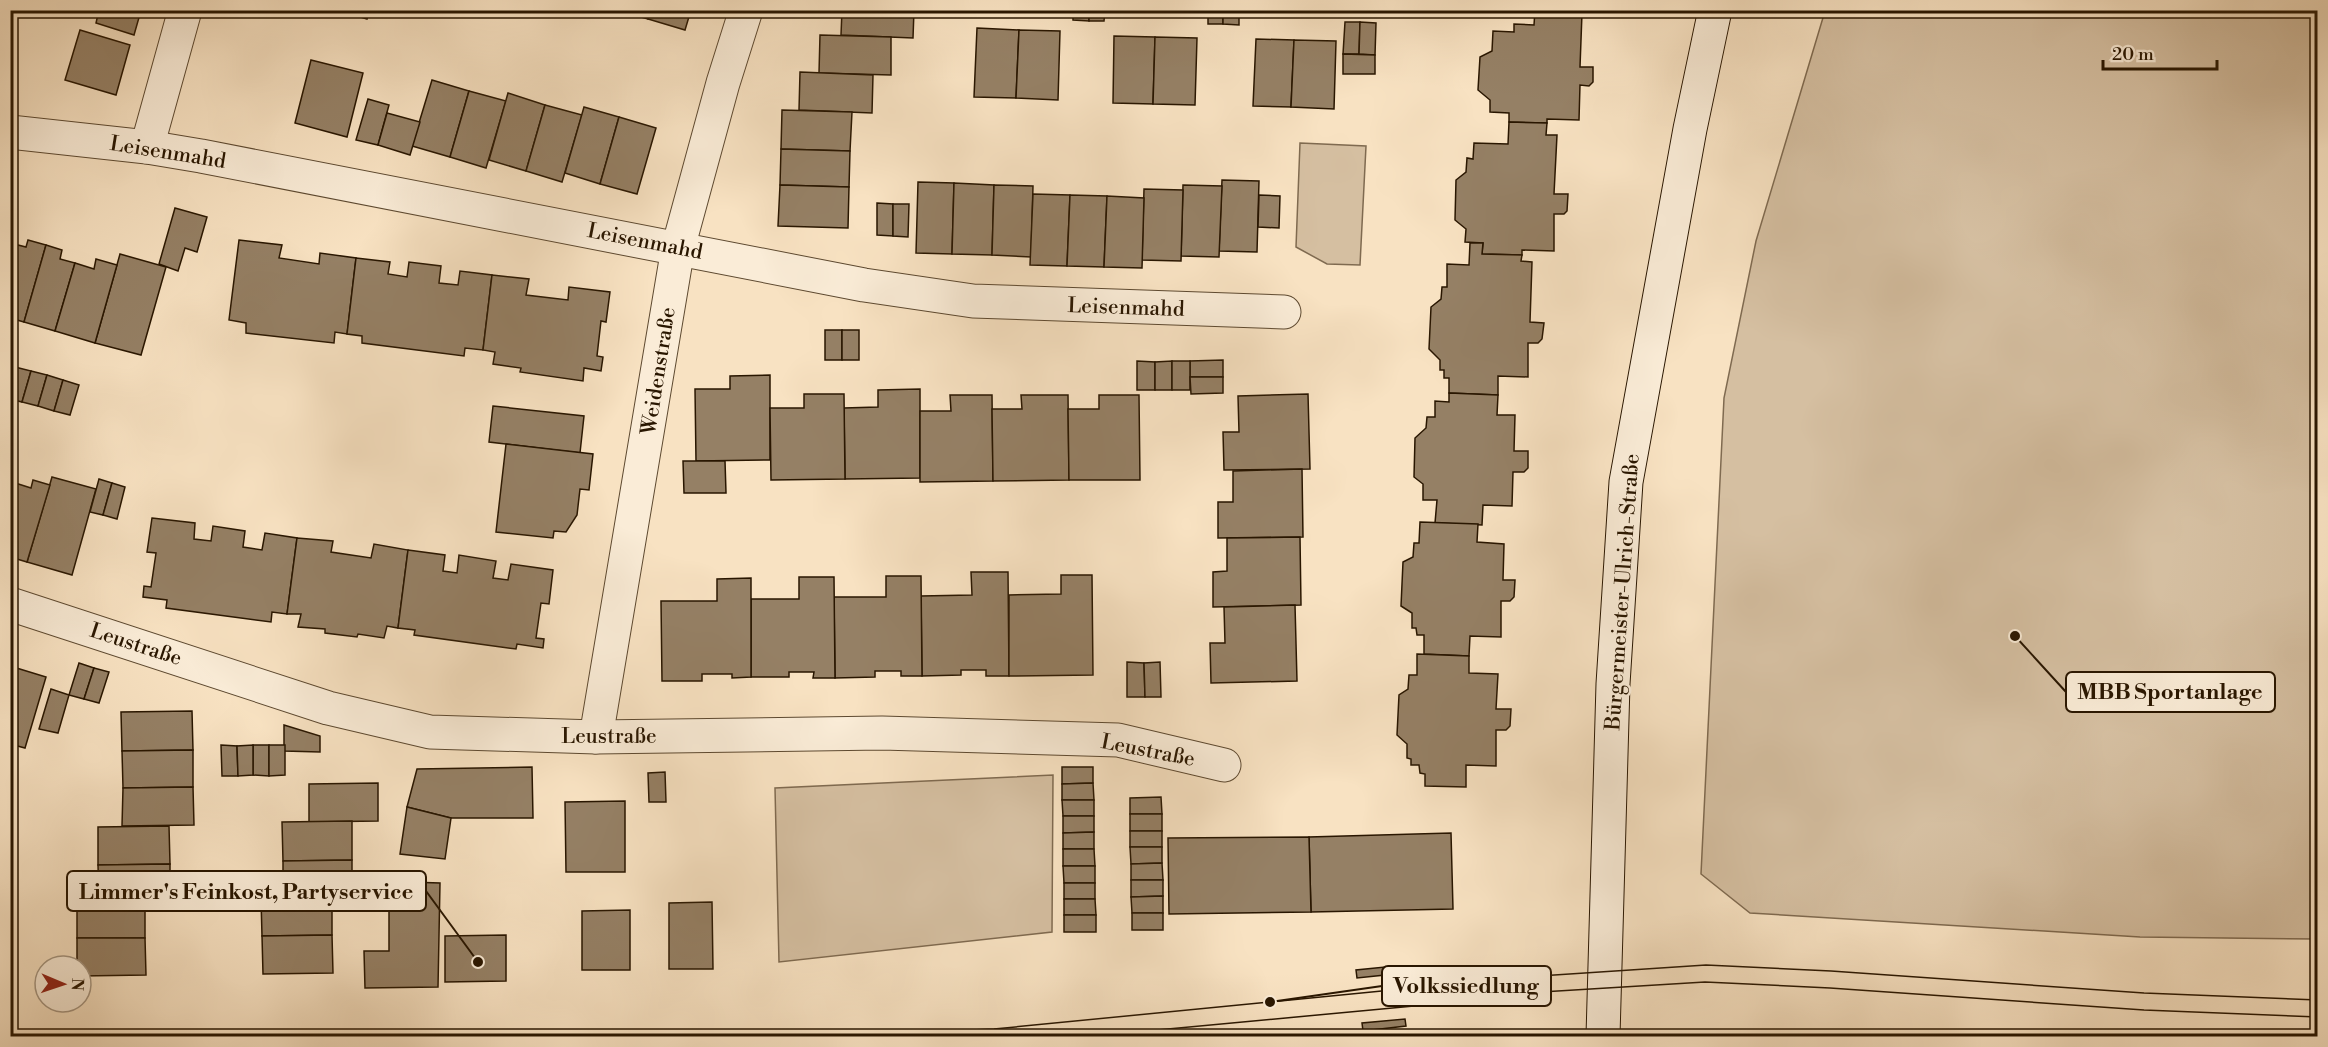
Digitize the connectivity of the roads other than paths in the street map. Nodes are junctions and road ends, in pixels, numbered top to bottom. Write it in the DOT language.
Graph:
graph roads {
  1 [pos="185,10"];
  2 [pos="746,10"];
  3 [pos="1715,10"];
  4 [pos="10,132"];
  5 [pos="147,147"];
  6 [pos="678,248"];
  7 [pos="1284,312"];
  8 [pos="10,604"];
  9 [pos="596,737"];
  10 [pos="1224,765"];
  11 [pos="1603,1036"];
  1 -- 5 [label="street"];
  2 -- 6 [label="street, Weidenstraße"];
  3 -- 11 [label="street, Bürgermeister-Ulrich-Straße"];
  4 -- 5 [label="street, Leisenmahd"];
  5 -- 6 [label="street, Leisenmahd"];
  6 -- 7 [label="street, Leisenmahd"];
  6 -- 9 [label="street, Weidenstraße"];
  8 -- 9 [label="street, Leustraße"];
  9 -- 10 [label="street, Leustraße"];
}
